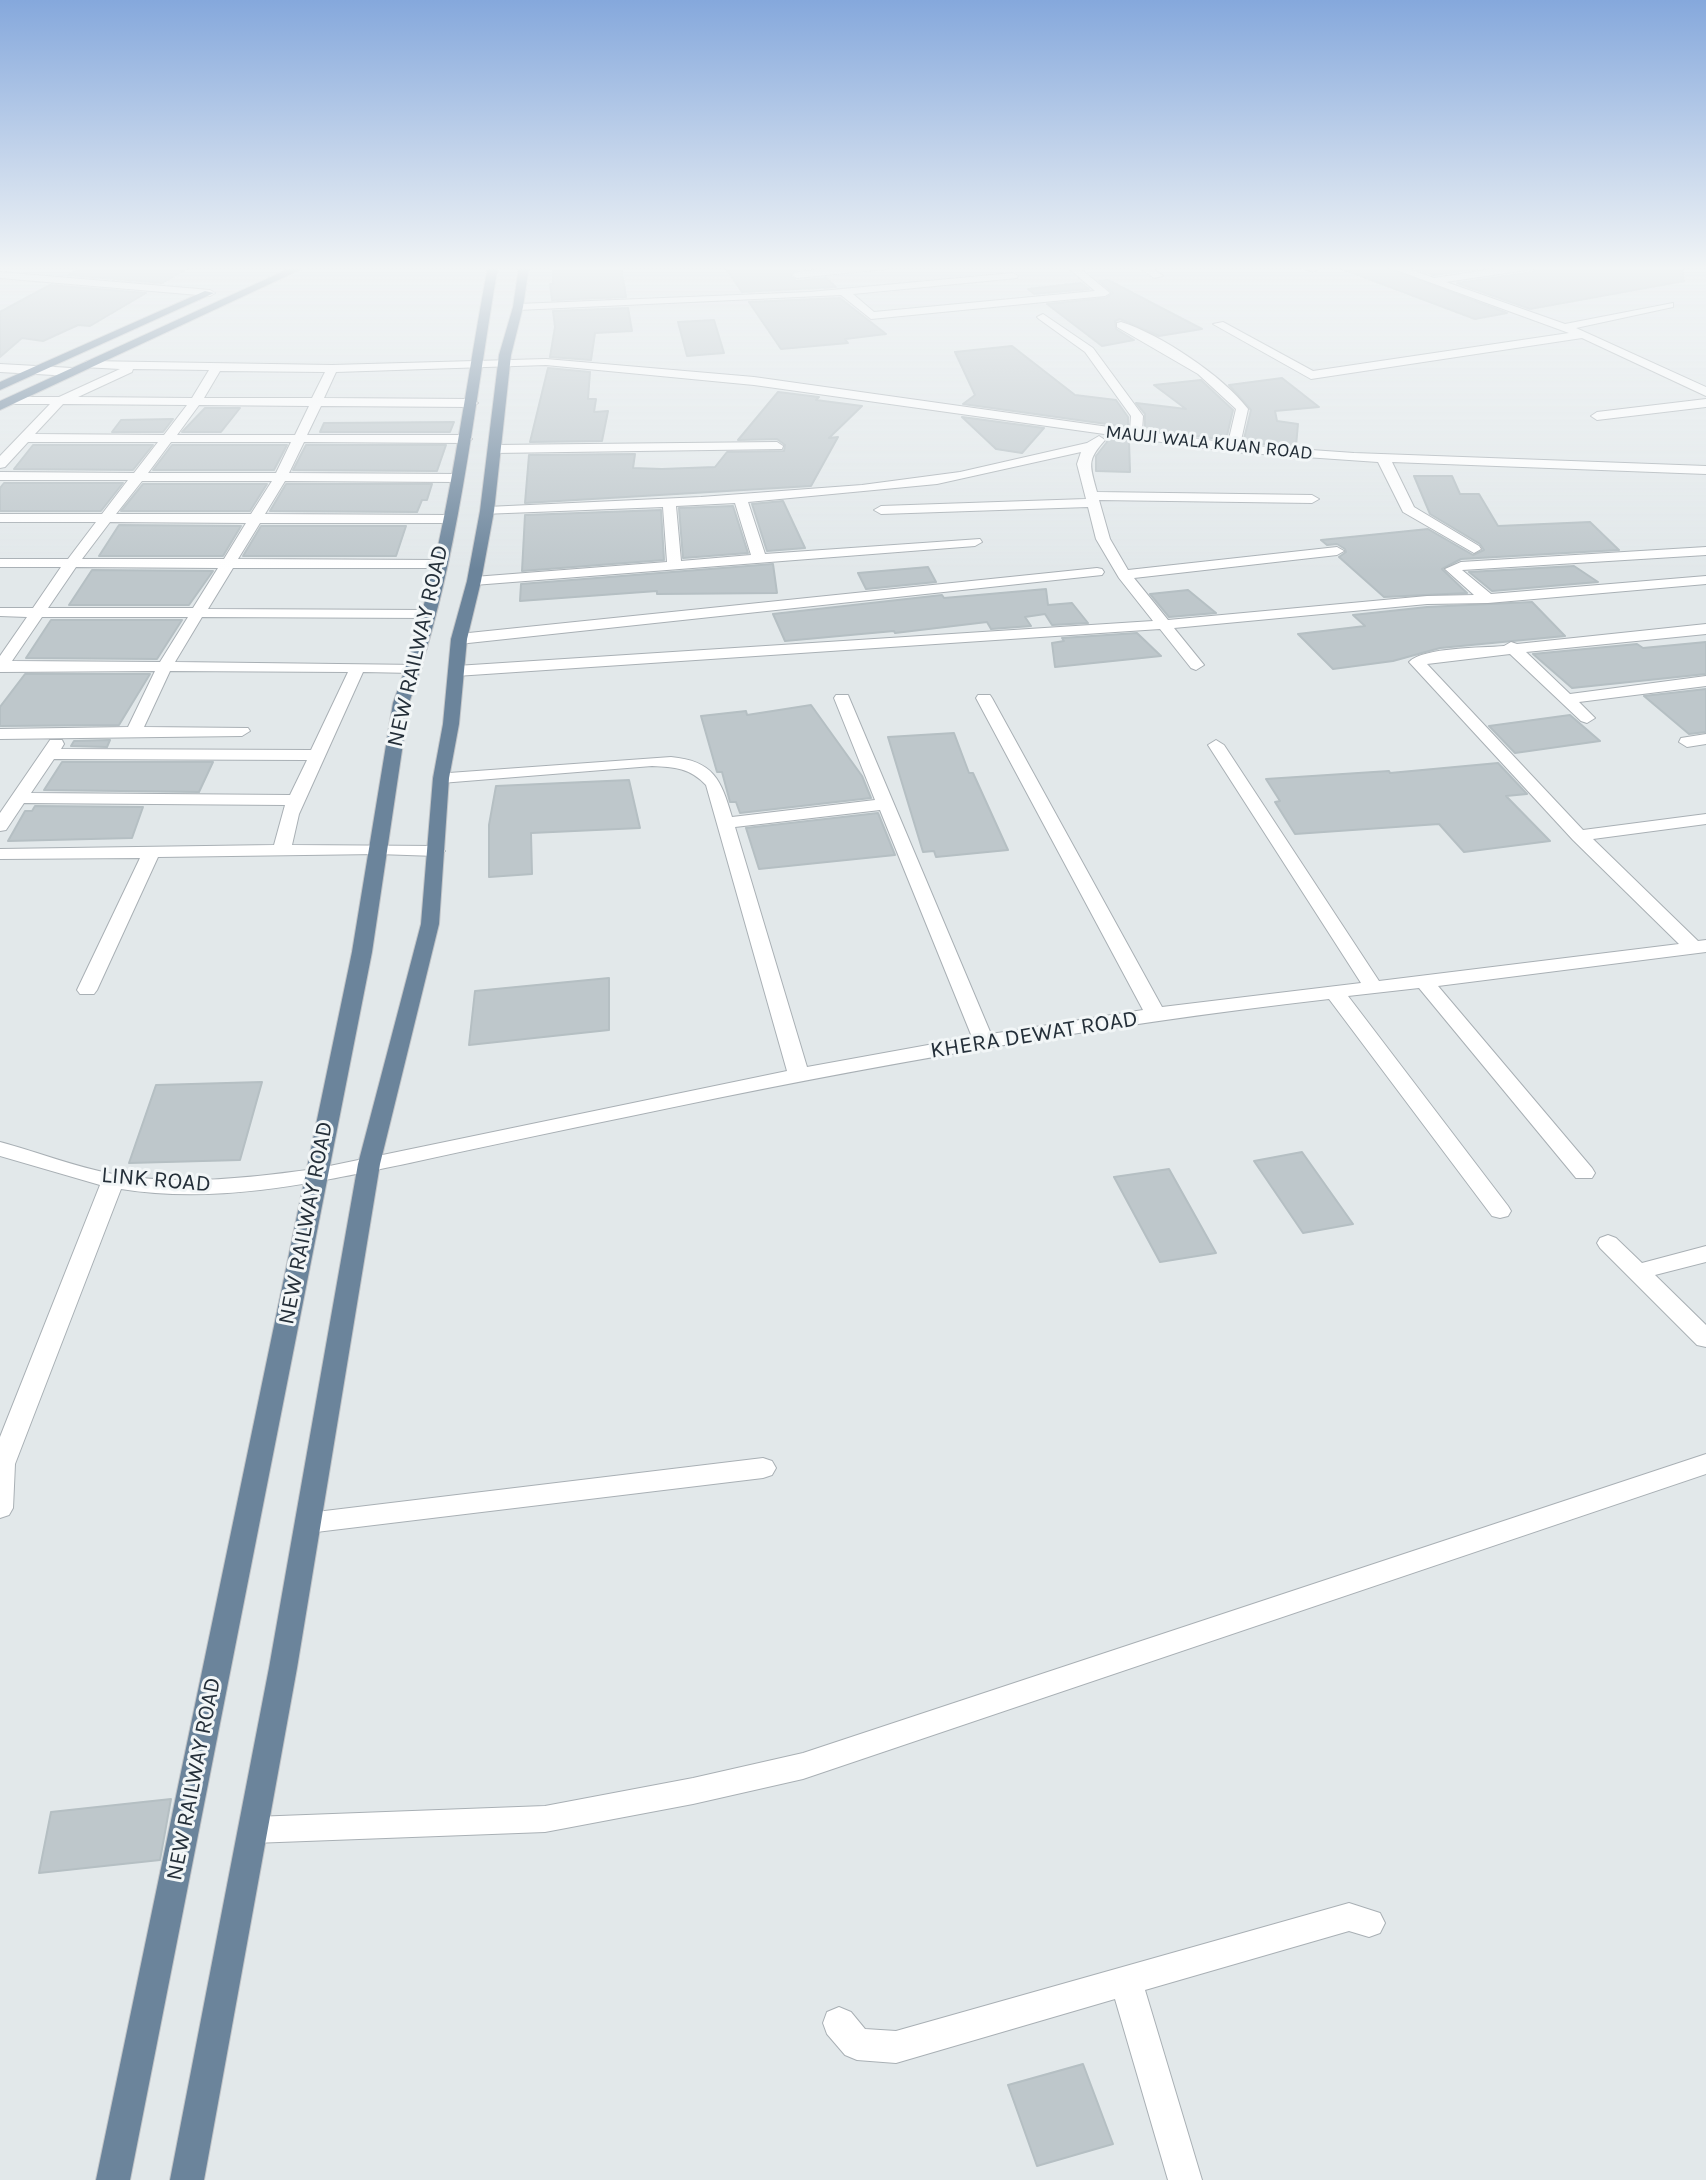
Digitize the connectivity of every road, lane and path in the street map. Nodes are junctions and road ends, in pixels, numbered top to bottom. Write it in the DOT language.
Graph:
graph roads {
  1 [pos="0,368"];
  2 [pos="41,368"];
  3 [pos="81,368"];
  4 [pos="132,368"];
  5 [pos="194,368"];
  6 [pos="216,368"];
  7 [pos="341,368"];
  8 [pos="483,368"];
  9 [pos="505,368"];
  10 [pos="612,368"];
  11 [pos="1102,368"];
  12 [pos="1196,368"];
  13 [pos="1298,368"];
  14 [pos="1359,368"];
  15 [pos="1655,368"];
  16 [pos="332,369"];
  17 [pos="72,372"];
  18 [pos="0,386"];
  19 [pos="1706,392"];
  20 [pos="16,400"];
  21 [pos="59,401"];
  22 [pos="196,401"];
  23 [pos="317,402"];
  24 [pos="472,403"];
  25 [pos="1706,403"];
  26 [pos="0,406"];
  27 [pos="1597,416"];
  28 [pos="1108,432"];
  29 [pos="1133,436"];
  30 [pos="301,437"];
  31 [pos="23,438"];
  32 [pos="166,439"];
  33 [pos="467,439"];
  34 [pos="777,446"];
  35 [pos="1092,446"];
  36 [pos="494,449"];
  37 [pos="1233,449"];
  38 [pos="1383,458"];
  39 [pos="0,464"];
  40 [pos="1706,470"];
  41 [pos="0,476"];
  42 [pos="136,477"];
  43 [pos="281,477"];
  44 [pos="457,478"];
  45 [pos="870,488"];
  46 [pos="740,498"];
  47 [pos="1093,499"];
  48 [pos="1312,499"];
  49 [pos="669,502"];
  50 [pos="486,511"];
  51 [pos="0,518"];
  52 [pos="447,519"];
  53 [pos="106,520"];
  54 [pos="256,520"];
  55 [pos="887,528"];
  56 [pos="975,542"];
  57 [pos="1474,549"];
  58 [pos="1337,551"];
  59 [pos="1706,551"];
  60 [pos="759,558"];
  61 [pos="0,563"];
  62 [pos="71,564"];
  63 [pos="229,564"];
  64 [pos="439,564"];
  65 [pos="674,564"];
  66 [pos="1097,572"];
  67 [pos="1124,575"];
  68 [pos="1706,580"];
  69 [pos="474,581"];
  70 [pos="1488,599"];
  71 [pos="0,612"];
  72 [pos="36,612"];
  73 [pos="197,614"];
  74 [pos="428,614"];
  75 [pos="1167,625"];
  76 [pos="1706,629"];
  77 [pos="459,639"];
  78 [pos="1511,647"];
  79 [pos="1196,665"];
  80 [pos="0,666"];
  81 [pos="164,668"];
  82 [pos="357,668"];
  83 [pos="414,668"];
  84 [pos="456,671"];
  85 [pos="1706,681"];
  86 [pos="842,698"];
  87 [pos="984,698"];
  88 [pos="1567,699"];
  89 [pos="1587,718"];
  90 [pos="242,731"];
  91 [pos="134,732"];
  92 [pos="64,733"];
  93 [pos="0,734"];
  94 [pos="1706,738"];
  95 [pos="1686,741"];
  96 [pos="1216,745"];
  97 [pos="49,754"];
  98 [pos="316,755"];
  99 [pos="441,778"];
  100 [pos="20,798"];
  101 [pos="296,800"];
  102 [pos="886,804"];
  103 [pos="1706,819"];
  104 [pos="725,823"];
  105 [pos="0,826"];
  106 [pos="1579,836"];
  107 [pos="379,849"];
  108 [pos="436,851"];
  109 [pos="281,852"];
  110 [pos="0,854"];
  111 [pos="151,854"];
  112 [pos="1700,947"];
  113 [pos="1424,982"];
  114 [pos="1376,989"];
  115 [pos="88,990"];
  116 [pos="1335,993"];
  117 [pos="1156,1014"];
  118 [pos="984,1042"];
  119 [pos="799,1076"];
  120 [pos="0,1149"];
  121 [pos="369,1164"];
  122 [pos="1584,1173"];
  123 [pos="315,1175"];
  124 [pos="113,1181"];
  125 [pos="1500,1211"];
  126 [pos="1608,1243"];
  127 [pos="1706,1254"];
  128 [pos="1638,1272"];
  129 [pos="1706,1339"];
  130 [pos="1,1464"];
  131 [pos="1706,1464"];
  132 [pos="763,1468"];
  133 [pos="0,1508"];
  134 [pos="308,1523"];
  135 [pos="253,1830"];
  136 [pos="1368,1923"];
  137 [pos="1126,1980"];
  138 [pos="839,2023"];
  139 [pos="113,2180"];
  140 [pos="187,2180"];
  141 [pos="1185,2180"];
  1 -- 2 [label="street"];
  2 -- 17 [label="street"];
  2 -- 18 [label="main road"];
  3 -- 17 [label="main road"];
  4 -- 21 [label="street"];
  5 -- 6 [label="street, MAUJI WALA KUAN ROAD"];
  6 -- 16 [label="street, MAUJI WALA KUAN ROAD"];
  6 -- 22 [label="street"];
  7 -- 16 [label="street, MAUJI WALA KUAN ROAD"];
  8 -- 24 [label="main road, NEW RAILWAY ROAD"];
  9 -- 36 [label="main road, NEW RAILWAY ROAD"];
  10 -- 28 [label="street, MAUJI WALA KUAN ROAD"];
  11 -- 29 [label="street"];
  12 -- 37 [label="street"];
  13 -- 14 [label="street"];
  15 -- 19 [label="street"];
  16 -- 23 [label="street"];
  17 -- 20 [label="main road"];
  20 -- 21 [label="street"];
  20 -- 26 [label="main road"];
  21 -- 22 [label="street"];
  21 -- 31 [label="street"];
  22 -- 23 [label="street"];
  22 -- 32 [label="street"];
  23 -- 24 [label="street"];
  23 -- 30 [label="street"];
  24 -- 33 [label="main road, NEW RAILWAY ROAD"];
  25 -- 27 [label="street"];
  28 -- 29 [label="street, MAUJI WALA KUAN ROAD"];
  28 -- 35 [label="street"];
  29 -- 37 [label="street, MAUJI WALA KUAN ROAD"];
  30 -- 32 [label="street"];
  30 -- 33 [label="street"];
  30 -- 43 [label="street"];
  31 -- 32 [label="street"];
  31 -- 39 [label="street"];
  32 -- 42 [label="street"];
  33 -- 44 [label="main road, NEW RAILWAY ROAD"];
  34 -- 36 [label="street"];
  35 -- 45 [label="street"];
  35 -- 47 [label="street"];
  36 -- 50 [label="main road, NEW RAILWAY ROAD"];
  37 -- 38 [label="street, MAUJI WALA KUAN ROAD"];
  38 -- 40 [label="street, MAUJI WALA KUAN ROAD"];
  38 -- 57 [label="street"];
  41 -- 42 [label="street"];
  42 -- 43 [label="street"];
  42 -- 53 [label="street"];
  43 -- 44 [label="street"];
  43 -- 54 [label="street"];
  44 -- 52 [label="main road, NEW RAILWAY ROAD"];
  45 -- 46 [label="street"];
  45 -- 55 [label="street"];
  46 -- 49 [label="street"];
  46 -- 60 [label="street"];
  47 -- 48 [label="street"];
  47 -- 55 [label="street"];
  47 -- 67 [label="street"];
  49 -- 50 [label="street"];
  49 -- 65 [label="street"];
  50 -- 69 [label="main road, NEW RAILWAY ROAD"];
  51 -- 53 [label="street"];
  52 -- 54 [label="street"];
  52 -- 64 [label="main road, NEW RAILWAY ROAD"];
  53 -- 54 [label="street"];
  53 -- 62 [label="street"];
  54 -- 63 [label="street"];
  55 -- 56 [label="street"];
  55 -- 60 [label="street"];
  58 -- 67 [label="street"];
  59 -- 70 [label="street"];
  60 -- 65 [label="street"];
  61 -- 62 [label="street"];
  62 -- 63 [label="street"];
  62 -- 72 [label="street"];
  63 -- 64 [label="street"];
  63 -- 73 [label="street"];
  64 -- 74 [label="main road, NEW RAILWAY ROAD"];
  65 -- 69 [label="street"];
  66 -- 77 [label="street"];
  67 -- 75 [label="street"];
  68 -- 70 [label="street"];
  69 -- 77 [label="main road, NEW RAILWAY ROAD"];
  70 -- 75 [label="street"];
  71 -- 72 [label="street"];
  72 -- 73 [label="street"];
  72 -- 80 [label="street"];
  73 -- 74 [label="street"];
  73 -- 81 [label="street"];
  74 -- 83 [label="main road, NEW RAILWAY ROAD"];
  75 -- 79 [label="street"];
  75 -- 84 [label="street"];
  76 -- 78 [label="street"];
  77 -- 84 [label="main road, NEW RAILWAY ROAD"];
  78 -- 88 [label="street"];
  78 -- 106 [label="street"];
  80 -- 81 [label="street"];
  81 -- 82 [label="street"];
  81 -- 91 [label="street"];
  82 -- 83 [label="street"];
  82 -- 98 [label="street"];
  83 -- 107 [label="main road, NEW RAILWAY ROAD"];
  84 -- 99 [label="main road, NEW RAILWAY ROAD"];
  85 -- 88 [label="street"];
  86 -- 102 [label="street"];
  87 -- 117 [label="street"];
  88 -- 89 [label="street"];
  90 -- 91 [label="street"];
  91 -- 92 [label="street"];
  92 -- 93 [label="street"];
  92 -- 97 [label="street"];
  94 -- 95 [label="street"];
  96 -- 114 [label="street"];
  97 -- 98 [label="street"];
  97 -- 100 [label="street"];
  98 -- 101 [label="street"];
  99 -- 104 [label="street"];
  99 -- 108 [label="main road, NEW RAILWAY ROAD"];
  100 -- 101 [label="street"];
  100 -- 105 [label="street"];
  101 -- 109 [label="street"];
  102 -- 104 [label="street"];
  102 -- 118 [label="street"];
  103 -- 106 [label="street"];
  104 -- 119 [label="street"];
  106 -- 112 [label="street"];
  107 -- 108 [label="street"];
  107 -- 109 [label="street"];
  107 -- 123 [label="main road, NEW RAILWAY ROAD"];
  108 -- 121 [label="main road, NEW RAILWAY ROAD"];
  109 -- 111 [label="street"];
  110 -- 111 [label="street"];
  111 -- 115 [label="street"];
  112 -- 113 [label="street, KHERA DEWAT ROAD"];
  113 -- 114 [label="street, KHERA DEWAT ROAD"];
  113 -- 122 [label="street"];
  114 -- 116 [label="street, KHERA DEWAT ROAD"];
  116 -- 117 [label="street, KHERA DEWAT ROAD"];
  116 -- 125 [label="street"];
  117 -- 118 [label="street, KHERA DEWAT ROAD"];
  118 -- 119 [label="street, KHERA DEWAT ROAD"];
  119 -- 121 [label="street, KHERA DEWAT ROAD"];
  120 -- 124 [label="street, LINK ROAD"];
  121 -- 123 [label="street, LINK ROAD"];
  121 -- 134 [label="main road, NEW RAILWAY ROAD"];
  123 -- 124 [label="street, LINK ROAD"];
  123 -- 139 [label="main road, NEW RAILWAY ROAD"];
  124 -- 130 [label="street"];
  126 -- 128 [label="street"];
  127 -- 128 [label="street"];
  128 -- 129 [label="street"];
  130 -- 133 [label="street"];
  131 -- 135 [label="street"];
  132 -- 134 [label="street"];
  134 -- 135 [label="main road, NEW RAILWAY ROAD"];
  135 -- 140 [label="main road, NEW RAILWAY ROAD"];
  136 -- 137 [label="street"];
  137 -- 138 [label="street"];
  137 -- 141 [label="street"];
}
